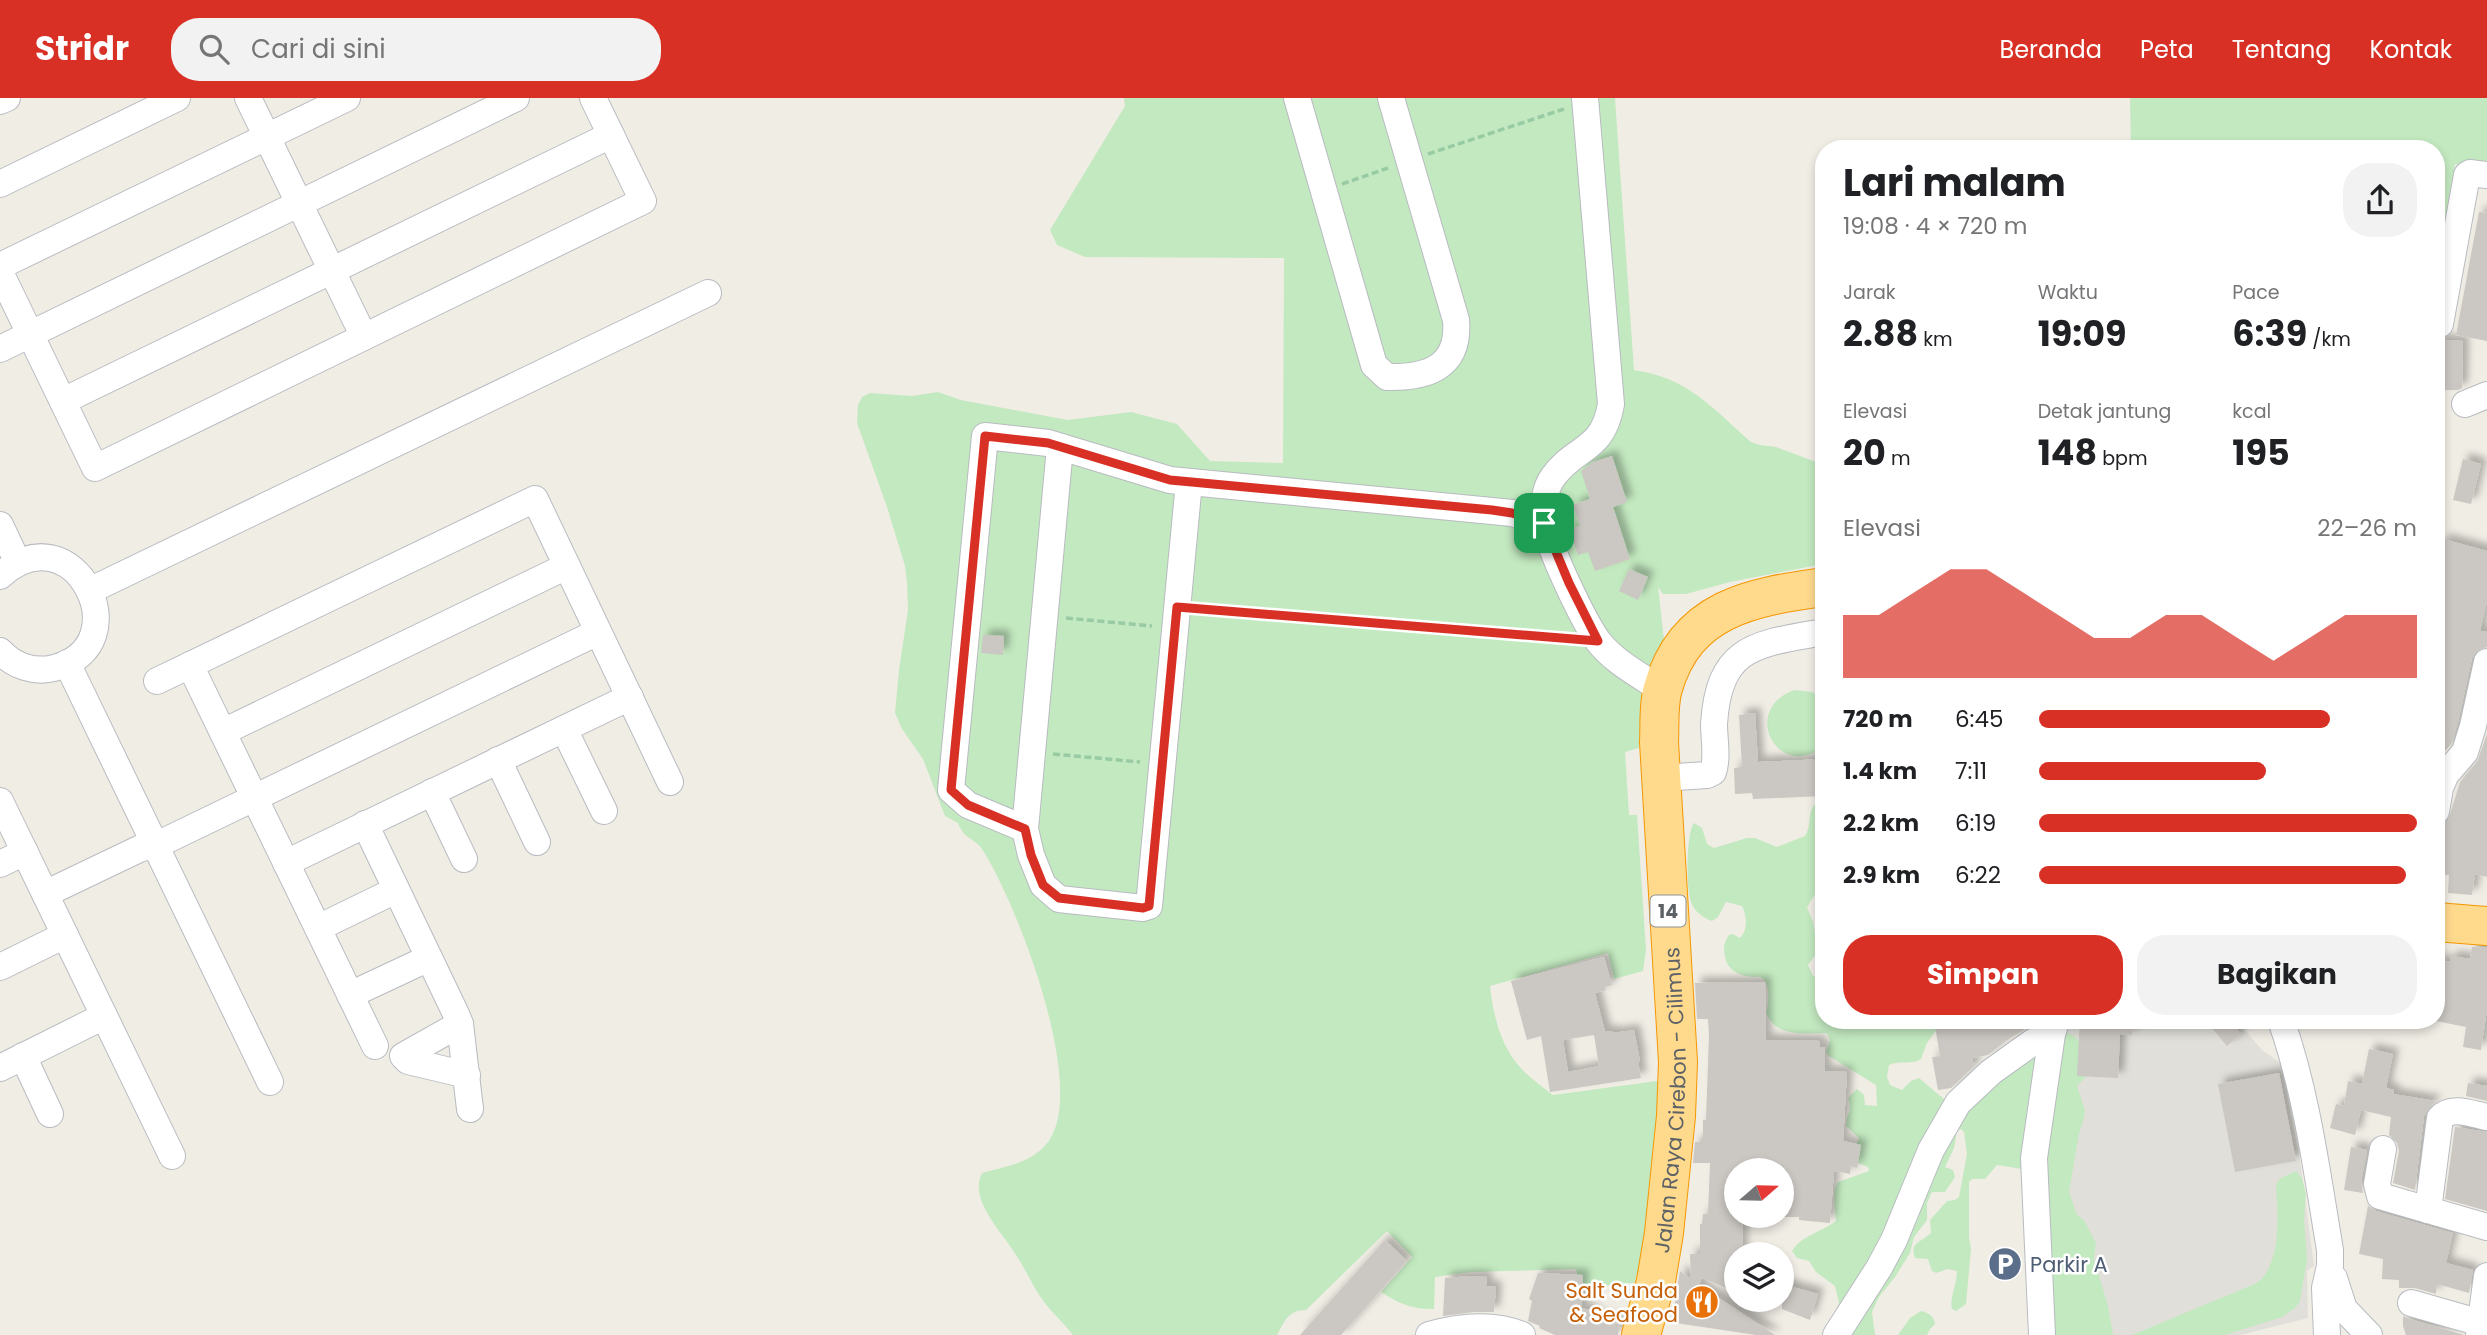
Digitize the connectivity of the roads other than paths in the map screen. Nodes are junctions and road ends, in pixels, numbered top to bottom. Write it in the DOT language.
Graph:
graph roads {
  1 [pos="177,98"];
  2 [pos="248,98"];
  3 [pos="347,98"];
  4 [pos="516,98"];
  5 [pos="593,98"];
  6 [pos="1297,98"];
  7 [pos="1391,98"];
  8 [pos="1585,100"];
  9 [pos="611,135"];
  10 [pos="267,137"];
  11 [pos="2487,175"];
  12 [pos="0,184"];
  13 [pos="299,204"];
  14 [pos="0,266"];
  15 [pos="331,271"];
  16 [pos="0,272"];
  17 [pos="708,293"];
  18 [pos="2445,296"];
  19 [pos="30,334"];
  20 [pos="364,337"];
  21 [pos="0,349"];
  22 [pos="62,401"];
  23 [pos="1060,447"];
  24 [pos="1189,481"];
  25 [pos="1544,523"];
  26 [pos="0,525"];
  27 [pos="566,566"];
  28 [pos="9,570"];
  29 [pos="1815,588"];
  30 [pos="91,590"];
  31 [pos="598,632"];
  32 [pos="1815,634"];
  33 [pos="0,651"];
  34 [pos="2487,662"];
  35 [pos="67,663"];
  36 [pos="190,665"];
  37 [pos="157,681"];
  38 [pos="1662,690"];
  39 [pos="630,697"];
  40 [pos="564,729"];
  41 [pos="223,732"];
  42 [pos="498,760"];
  43 [pos="2445,776"];
  44 [pos="1660,778"];
  45 [pos="670,782"];
  46 [pos="432,792"];
  47 [pos="255,798"];
  48 [pos="0,801"];
  49 [pos="604,811"];
  50 [pos="365,824"];
  51 [pos="1025,829"];
  52 [pos="537,842"];
  53 [pos="155,844"];
  54 [pos="24,852"];
  55 [pos="464,859"];
  56 [pos="286,863"];
  57 [pos="0,864"];
  58 [pos="396,890"];
  59 [pos="45,894"];
  60 [pos="2445,923"];
  61 [pos="2487,926"];
  62 [pos="318,928"];
  63 [pos="65,935"];
  64 [pos="429,958"];
  65 [pos="0,967"];
  66 [pos="350,995"];
  67 [pos="104,1016"];
  68 [pos="460,1024"];
  69 [pos="2052,1029"];
  70 [pos="2055,1029"];
  71 [pos="2284,1029"];
  72 [pos="375,1046"];
  73 [pos="11,1062"];
  74 [pos="467,1075"];
  75 [pos="270,1082"];
  76 [pos="470,1109"];
  77 [pos="50,1114"];
  78 [pos="2487,1117"];
  79 [pos="2383,1149"];
  80 [pos="172,1156"];
  81 [pos="2428,1210"];
  82 [pos="2487,1227"];
  83 [pos="2330,1266"];
  84 [pos="2487,1276"];
  85 [pos="2411,1303"];
  86 [pos="2344,1309"];
  87 [pos="2480,1329"];
  88 [pos="1429,1335"];
  89 [pos="1522,1335"];
  90 [pos="1641,1335"];
  91 [pos="1836,1335"];
  92 [pos="2042,1335"];
  93 [pos="2328,1335"];
  94 [pos="2369,1335"];
  1 -- 12 [label="street"];
  2 -- 10 [label="street"];
  3 -- 10 [label="street"];
  4 -- 13 [label="street"];
  5 -- 9 [label="street"];
  6 -- 7 [label="street"];
  8 -- 25 [label="street"];
  9 -- 15 [label="street"];
  9 -- 20 [label="street"];
  10 -- 13 [label="street"];
  10 -- 14 [label="street"];
  11 -- 18 [label="street"];
  13 -- 15 [label="street"];
  13 -- 19 [label="street"];
  15 -- 20 [label="street"];
  15 -- 22 [label="street"];
  16 -- 19 [label="street"];
  17 -- 30 [label="street"];
  19 -- 21 [label="street"];
  19 -- 22 [label="street"];
  20 -- 22 [label="street"];
  23 -- 24 [label="street"];
  23 -- 51 [label="street"];
  23 -- 51 [label="street"];
  24 -- 25 [label="street"];
  24 -- 51 [label="street"];
  25 -- 38 [label="street"];
  26 -- 28 [label="street"];
  27 -- 31 [label="street"];
  27 -- 36 [label="street"];
  27 -- 41 [label="street"];
  28 -- 30 [label="street"];
  29 -- 38 [label="highway, Jalan Raya Cirebon - Cilimus / 14"];
  30 -- 35 [label="street"];
  31 -- 39 [label="street"];
  31 -- 47 [label="street"];
  32 -- 44 [label="street"];
  33 -- 35 [label="street"];
  34 -- 43 [label="street"];
  35 -- 53 [label="street"];
  36 -- 37 [label="street"];
  36 -- 41 [label="street"];
  38 -- 44 [label="highway, Jalan Raya Cirebon - Cilimus / 14"];
  39 -- 40 [label="street"];
  39 -- 45 [label="street"];
  40 -- 42 [label="street"];
  40 -- 49 [label="street"];
  41 -- 47 [label="street"];
  42 -- 46 [label="street"];
  42 -- 52 [label="street"];
  44 -- 90 [label="highway, Jalan Raya Cirebon - Cilimus / 14"];
  46 -- 50 [label="street"];
  46 -- 55 [label="street"];
  47 -- 53 [label="street"];
  47 -- 56 [label="street"];
  48 -- 54 [label="street"];
  50 -- 56 [label="street"];
  50 -- 58 [label="street"];
  53 -- 59 [label="street"];
  53 -- 75 [label="street"];
  54 -- 57 [label="street"];
  54 -- 59 [label="street"];
  56 -- 62 [label="street"];
  58 -- 62 [label="street"];
  58 -- 64 [label="street"];
  59 -- 63 [label="street"];
  60 -- 61 [label="highway"];
  62 -- 66 [label="street"];
  63 -- 65 [label="street"];
  63 -- 67 [label="street"];
  64 -- 66 [label="street"];
  64 -- 68 [label="street"];
  66 -- 72 [label="street"];
  67 -- 73 [label="street"];
  67 -- 80 [label="street"];
  68 -- 74 [label="street"];
  68 -- 74 [label="street"];
  69 -- 91 [label="street"];
  70 -- 92 [label="street"];
  71 -- 83 [label="street"];
  73 -- 77 [label="street"];
  74 -- 76 [label="street"];
  78 -- 81 [label="street"];
  79 -- 81 [label="street"];
  81 -- 82 [label="street"];
  83 -- 86 [label="street"];
  83 -- 93 [label="street"];
  84 -- 87 [label="street"];
  85 -- 87 [label="street"];
  86 -- 93 [label="street"];
  86 -- 94 [label="street"];
  88 -- 89 [label="street"];
}
